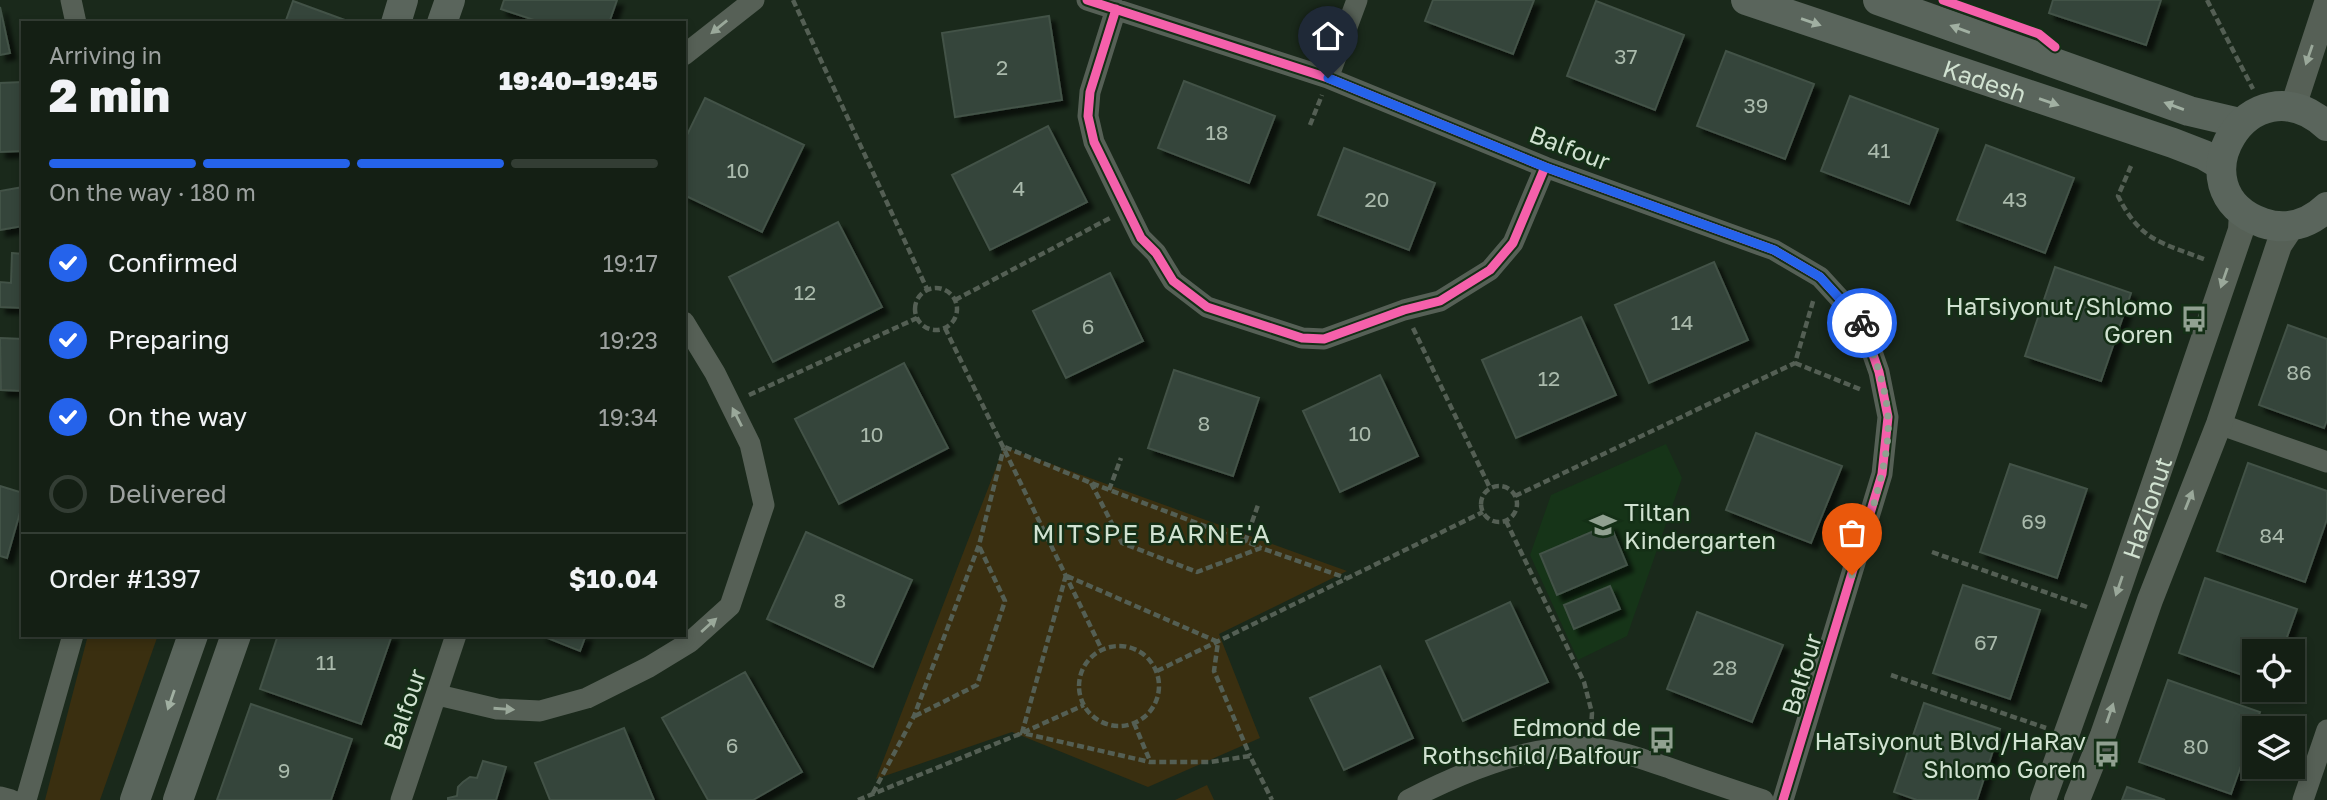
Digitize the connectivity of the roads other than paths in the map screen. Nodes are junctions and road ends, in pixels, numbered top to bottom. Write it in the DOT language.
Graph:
graph roads {
  1 [pos="71,0"];
  2 [pos="403,0"];
  3 [pos="450,0"];
  4 [pos="754,0"];
  5 [pos="1087,0"];
  6 [pos="1357,0"];
  7 [pos="1746,0"];
  8 [pos="1878,0"];
  9 [pos="2327,3"];
  10 [pos="1116,9"];
  11 [pos="76,21"];
  12 [pos="397,21"];
  13 [pos="443,21"];
  14 [pos="686,53"];
  15 [pos="1328,78"];
  16 [pos="2293,107"];
  17 [pos="2242,112"];
  18 [pos="2327,118"];
  19 [pos="2221,164"];
  20 [pos="1545,167"];
  21 [pos="2327,207"];
  22 [pos="2242,212"];
  23 [pos="2291,227"];
  24 [pos="686,325"];
  25 [pos="2220,424"];
  26 [pos="2327,462"];
  27 [pos="72,637"];
  28 [pos="192,637"];
  29 [pos="235,637"];
  30 [pos="455,637"];
  31 [pos="438,695"];
  32 [pos="2327,730"];
  33 [pos="0,797"];
  34 [pos="12,800"];
  35 [pos="26,800"];
  36 [pos="135,800"];
  37 [pos="178,800"];
  38 [pos="401,800"];
  39 [pos="1408,800"];
  40 [pos="1763,800"];
  41 [pos="1783,800"];
  42 [pos="2043,800"];
  43 [pos="2077,800"];
  44 [pos="2303,800"];
  1 -- 11 [label="street"];
  2 -- 12 [label="main road"];
  3 -- 13 [label="main road"];
  4 -- 14 [label="street, one-way"];
  5 -- 10 [label="street, Balfour"];
  6 -- 15 [label="street"];
  7 -- 19 [label="main road, Kadesh, one-way"];
  17 -- 8 [label="main road, Kadesh, one-way"];
  9 -- 16 [label="street, one-way"];
  10 -- 15 [label="street, Balfour"];
  10 -- 20 [label="street"];
  15 -- 20 [label="street, Balfour"];
  16 -- 17 [label="main road"];
  16 -- 18 [label="main road"];
  17 -- 19 [label="main road"];
  19 -- 22 [label="main road"];
  20 -- 41 [label="street, Balfour"];
  21 -- 23 [label="main road"];
  22 -- 23 [label="main road"];
  22 -- 42 [label="street, HaZionut, one-way"];
  23 -- 25 [label="street, HaZionut"];
  31 -- 24 [label="street, one-way"];
  25 -- 26 [label="street"];
  43 -- 25 [label="street, HaZionut, one-way"];
  27 -- 35 [label="street"];
  28 -- 36 [label="main road, one-way"];
  29 -- 37 [label="main road"];
  30 -- 31 [label="street, Balfour"];
  31 -- 38 [label="street, Balfour"];
  32 -- 44 [label="street"];
  33 -- 34 [label="street"];
  39 -- 40 [label="street"];
}
